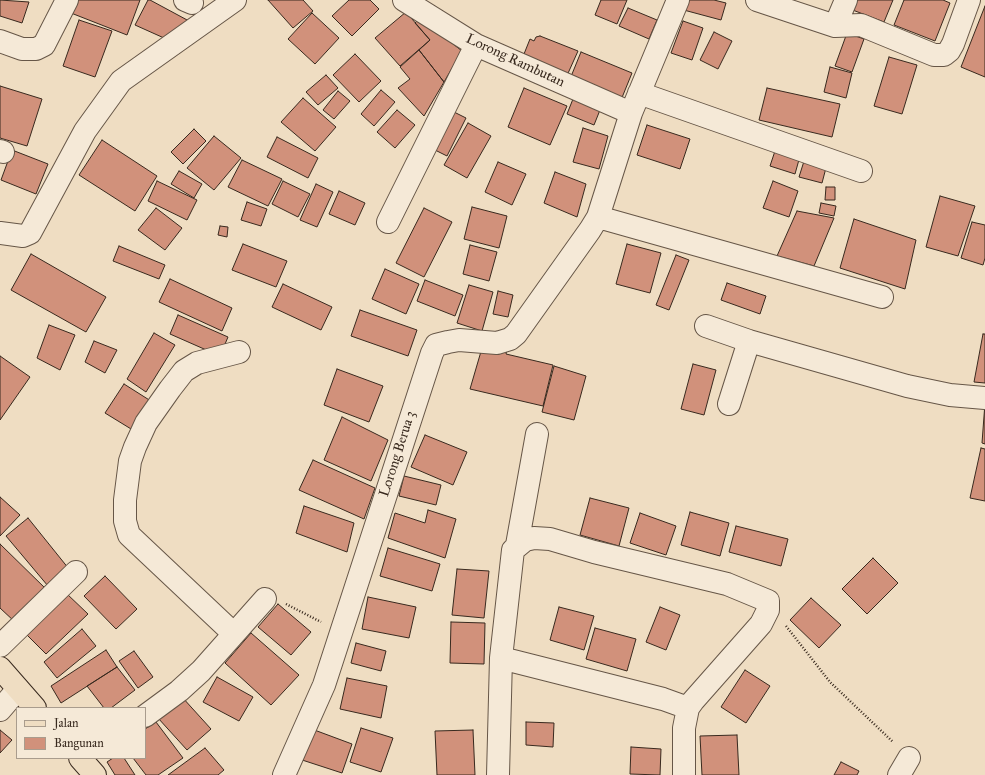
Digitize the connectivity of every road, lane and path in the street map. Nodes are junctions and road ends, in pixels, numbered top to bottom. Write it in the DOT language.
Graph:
graph roads {
  1 [pos="67,0"];
  2 [pos="234,0"];
  3 [pos="404,0"];
  4 [pos="678,0"];
  5 [pos="757,0"];
  6 [pos="846,0"];
  7 [pos="969,0"];
  8 [pos="835,26"];
  9 [pos="0,41"];
  10 [pos="476,45"];
  11 [pos="640,93"];
  12 [pos="631,113"];
  13 [pos="861,171"];
  14 [pos="598,217"];
  15 [pos="388,222"];
  16 [pos="0,233"];
  17 [pos="882,297"];
  18 [pos="706,326"];
  19 [pos="749,341"];
  20 [pos="239,352"];
  21 [pos="985,398"];
  22 [pos="729,404"];
  23 [pos="537,434"];
  24 [pos="517,545"];
  25 [pos="76,572"];
  26 [pos="265,599"];
  27 [pos="768,603"];
  28 [pos="342,633"];
  29 [pos="234,634"];
  30 [pos="0,646"];
  31 [pos="501,658"];
  32 [pos="0,668"];
  33 [pos="18,689"];
  34 [pos="34,707"];
  35 [pos="688,708"];
  36 [pos="0,710"];
  37 [pos="146,715"];
  38 [pos="904,766"];
  39 [pos="284,775"];
  40 [pos="498,775"];
  41 [pos="684,775"];
  1 -- 9 [label="street"];
  2 -- 16 [label="street"];
  3 -- 10 [label="street, Lorong Rambutan"];
  4 -- 11 [label="street"];
  5 -- 8 [label="street"];
  6 -- 8 [label="street"];
  7 -- 8 [label="street"];
  10 -- 12 [label="street, Lorong Rambutan"];
  10 -- 15 [label="street"];
  11 -- 12 [label="street"];
  11 -- 13 [label="street"];
  12 -- 14 [label="street"];
  14 -- 17 [label="street"];
  14 -- 28 [label="street, Lorong Berua 3"];
  18 -- 19 [label="street"];
  19 -- 21 [label="street"];
  19 -- 22 [label="street"];
  20 -- 29 [label="street"];
  23 -- 24 [label="street"];
  24 -- 27 [label="street"];
  24 -- 31 [label="street"];
  25 -- 30 [label="street"];
  26 -- 28 [label="path"];
  26 -- 29 [label="street"];
  27 -- 35 [label="street"];
  27 -- 38 [label="path"];
  28 -- 39 [label="street, Lorong Berua 3"];
  29 -- 37 [label="street"];
  31 -- 35 [label="street"];
  31 -- 40 [label="street"];
  32 -- 33 [label="main road"];
  33 -- 34 [label="main road"];
  33 -- 36 [label="street"];
  35 -- 41 [label="street"];
}
